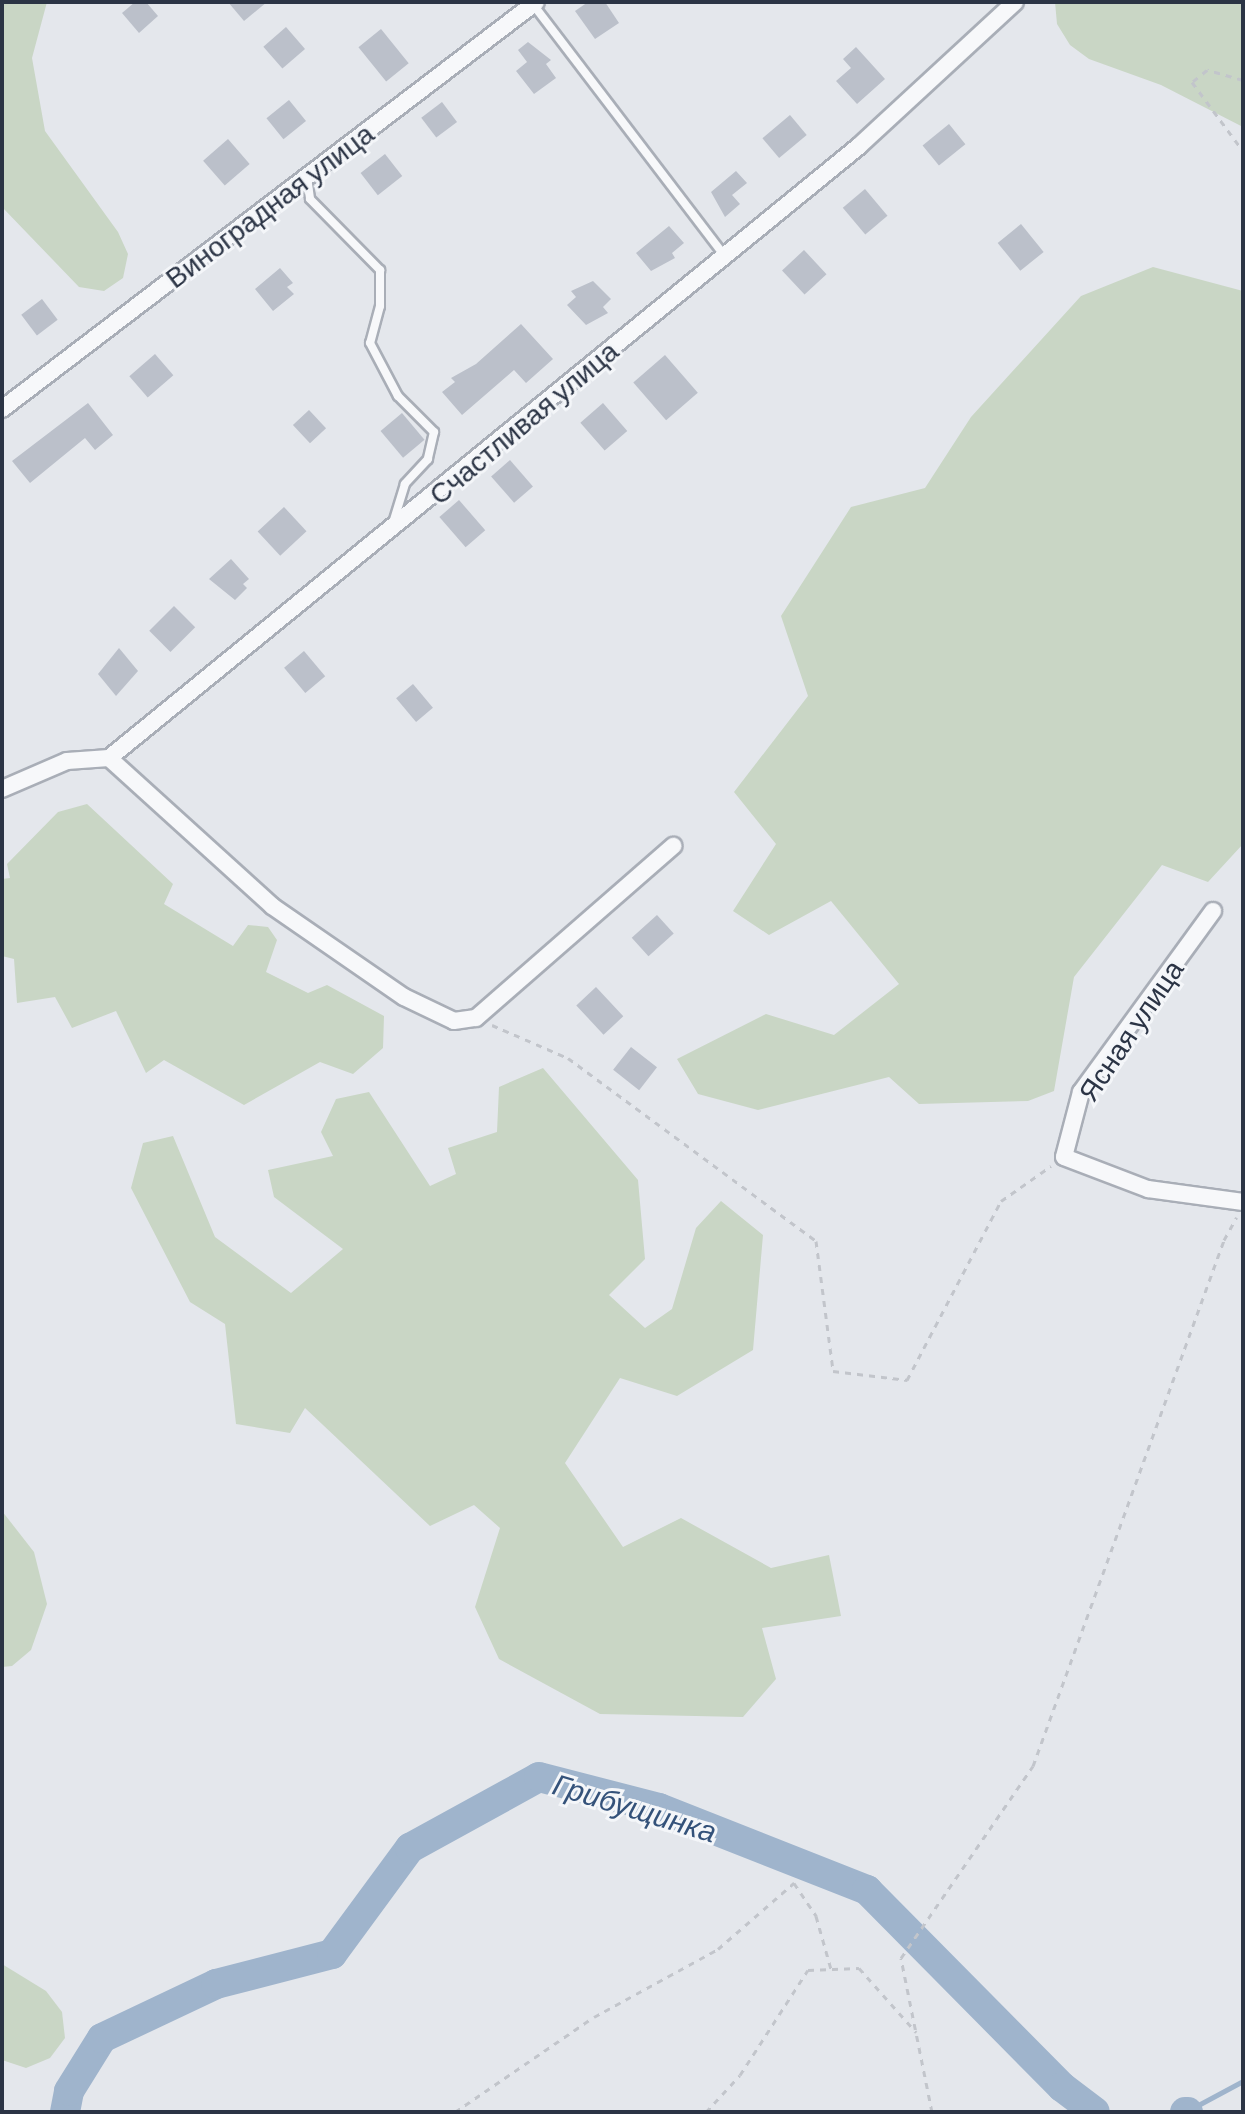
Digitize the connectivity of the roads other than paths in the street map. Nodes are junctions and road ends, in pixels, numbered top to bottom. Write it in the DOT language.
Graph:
graph roads {
  1 [pos="1015,2"];
  2 [pos="534,3"];
  3 [pos="307,176"];
  4 [pos="724,255"];
  5 [pos="2,409"];
  6 [pos="391,532"];
  7 [pos="109,758"];
  8 [pos="2,789"];
  9 [pos="673,846"];
  10 [pos="1213,911"];
  11 [pos="1243,1205"];
  1 -- 4 [label="street, Счастливая улица"];
  2 -- 3 [label="street, Виноградная улица"];
  2 -- 4 [label="lane"];
  3 -- 5 [label="street, Виноградная улица"];
  3 -- 6 [label="lane"];
  4 -- 6 [label="street, Счастливая улица"];
  6 -- 7 [label="street, Счастливая улица"];
  7 -- 8 [label="street"];
  7 -- 9 [label="street"];
  10 -- 11 [label="street, Ясная улица"];
}
